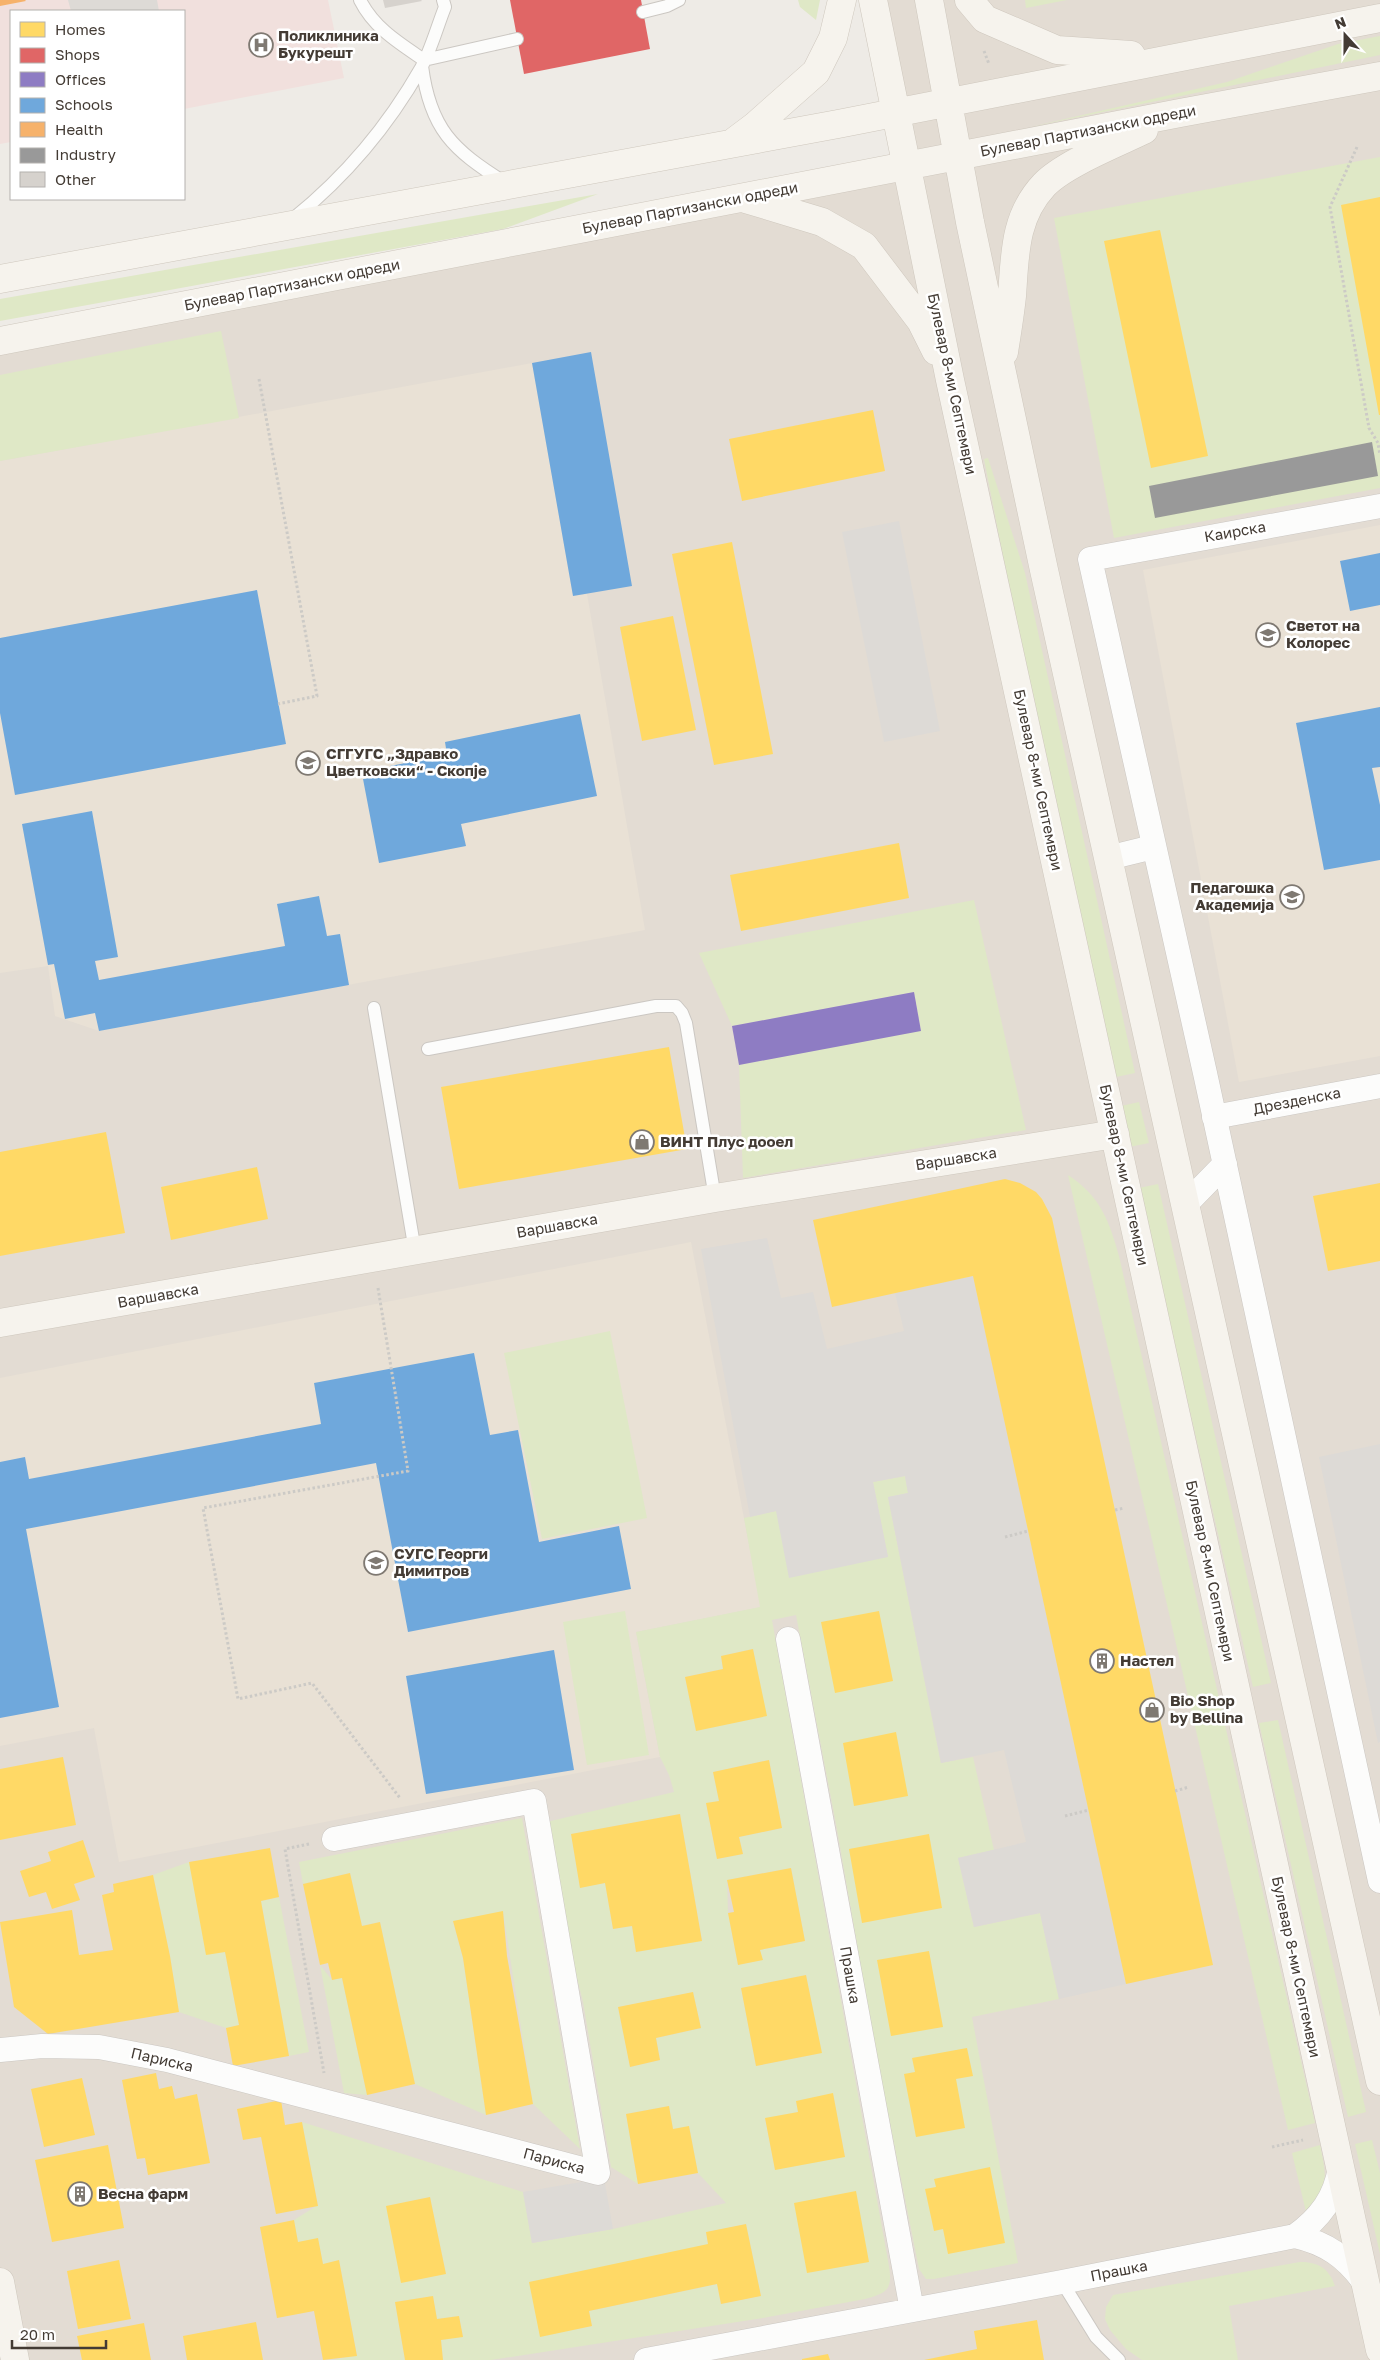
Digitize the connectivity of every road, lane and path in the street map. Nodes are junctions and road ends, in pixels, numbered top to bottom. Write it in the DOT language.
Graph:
graph roads {
  1 [pos="360,0"];
  2 [pos="444,0"];
  3 [pos="680,0"];
  4 [pos="842,0"];
  5 [pos="873,0"];
  6 [pos="929,0"];
  7 [pos="969,0"];
  8 [pos="643,12"];
  9 [pos="1380,18"];
  10 [pos="517,39"];
  11 [pos="1170,58"];
  12 [pos="423,63"];
  13 [pos="1380,76"];
  14 [pos="947,102"];
  15 [pos="896,112"];
  16 [pos="1180,113"];
  17 [pos="730,144"];
  18 [pos="1357,147"];
  19 [pos="958,157"];
  20 [pos="907,167"];
  21 [pos="508,185"];
  22 [pos="743,198"];
  23 [pos="284,226"];
  24 [pos="0,279"];
  25 [pos="0,341"];
  26 [pos="1002,374"];
  27 [pos="258,379"];
  28 [pos="950,380"];
  29 [pos="1380,455"];
  30 [pos="1380,506"];
  31 [pos="278,704"];
  32 [pos="1153,846"];
  33 [pos="1108,858"];
  34 [pos="374,1008"];
  35 [pos="428,1049"];
  36 [pos="1380,1086"];
  37 [pos="1214,1117"];
  38 [pos="1115,1134"];
  39 [pos="1225,1164"];
  40 [pos="715,1198"];
  41 [pos="1185,1205"];
  42 [pos="415,1252"];
  43 [pos="374,1259"];
  44 [pos="0,1323"];
  45 [pos="1124,1508"];
  46 [pos="1114,1510"];
  47 [pos="1028,1531"];
  48 [pos="1005,1537"];
  49 [pos="788,1639"];
  50 [pos="1189,1787"];
  51 [pos="1175,1790"];
  52 [pos="406,1806"];
  53 [pos="1089,1810"];
  54 [pos="1064,1816"];
  55 [pos="334,1839"];
  56 [pos="1380,1881"];
  57 [pos="0,2050"];
  58 [pos="1380,2081"];
  59 [pos="329,2103"];
  60 [pos="1308,2138"];
  61 [pos="1272,2147"];
  62 [pos="1340,2168"];
  63 [pos="1296,2236"];
  64 [pos="0,2282"];
  65 [pos="1062,2282"];
  66 [pos="1364,2282"];
  67 [pos="912,2310"];
  68 [pos="1380,2350"];
  69 [pos="15,2360"];
  70 [pos="646,2360"];
  71 [pos="1119,2360"];
  1 -- 12 [label="lane"];
  2 -- 12 [label="lane"];
  3 -- 8 [label="lane"];
  4 -- 17 [label="street"];
  5 -- 15 [label="street, Булевар 8-ми Септември"];
  6 -- 14 [label="street"];
  7 -- 11 [label="street"];
  9 -- 11 [label="street"];
  10 -- 12 [label="lane"];
  11 -- 14 [label="street"];
  12 -- 21 [label="lane"];
  12 -- 23 [label="lane"];
  13 -- 16 [label="street, Булевар Партизански одреди"];
  14 -- 15 [label="street"];
  14 -- 19 [label="street"];
  15 -- 17 [label="street"];
  15 -- 20 [label="street, Булевар 8-ми Септември"];
  16 -- 19 [label="street, Булевар Партизански одреди"];
  16 -- 26 [label="street"];
  17 -- 21 [label="street"];
  18 -- 29 [label="path"];
  19 -- 20 [label="street, Булевар Партизански одреди"];
  19 -- 26 [label="street"];
  20 -- 22 [label="street, Булевар Партизански одреди"];
  20 -- 28 [label="street, Булевар 8-ми Септември"];
  21 -- 23 [label="street"];
  22 -- 25 [label="street, Булевар Партизански одреди"];
  22 -- 28 [label="street"];
  23 -- 24 [label="street"];
  26 -- 33 [label="street"];
  27 -- 31 [label="path"];
  28 -- 38 [label="street, Булевар 8-ми Септември"];
  30 -- 32 [label="street, Каирска"];
  32 -- 33 [label="street"];
  32 -- 37 [label="street"];
  33 -- 41 [label="street"];
  34 -- 42 [label="lane"];
  35 -- 40 [label="lane"];
  36 -- 37 [label="street, Дрезденска"];
  37 -- 39 [label="street"];
  38 -- 40 [label="street, Варшавска"];
  38 -- 62 [label="street, Булевар 8-ми Септември"];
  39 -- 41 [label="street"];
  39 -- 56 [label="street"];
  40 -- 42 [label="street, Варшавска"];
  41 -- 58 [label="street"];
  42 -- 43 [label="street, Варшавска"];
  43 -- 44 [label="street, Варшавска"];
  43 -- 52 [label="path"];
  45 -- 46 [label="path"];
  47 -- 48 [label="path"];
  49 -- 67 [label="street, Прашка"];
  50 -- 51 [label="path"];
  53 -- 54 [label="path"];
  55 -- 59 [label="path"];
  55 -- 59 [label="street, Париска"];
  57 -- 59 [label="street, Париска"];
  60 -- 61 [label="path"];
  62 -- 63 [label="street"];
  62 -- 66 [label="street, Булевар 8-ми Септември"];
  63 -- 65 [label="street, Прашка"];
  63 -- 66 [label="street"];
  64 -- 69 [label="street"];
  65 -- 67 [label="street, Прашка"];
  65 -- 71 [label="lane"];
  66 -- 68 [label="street, Булевар 8-ми Септември"];
  67 -- 70 [label="street, Прашка"];
}
